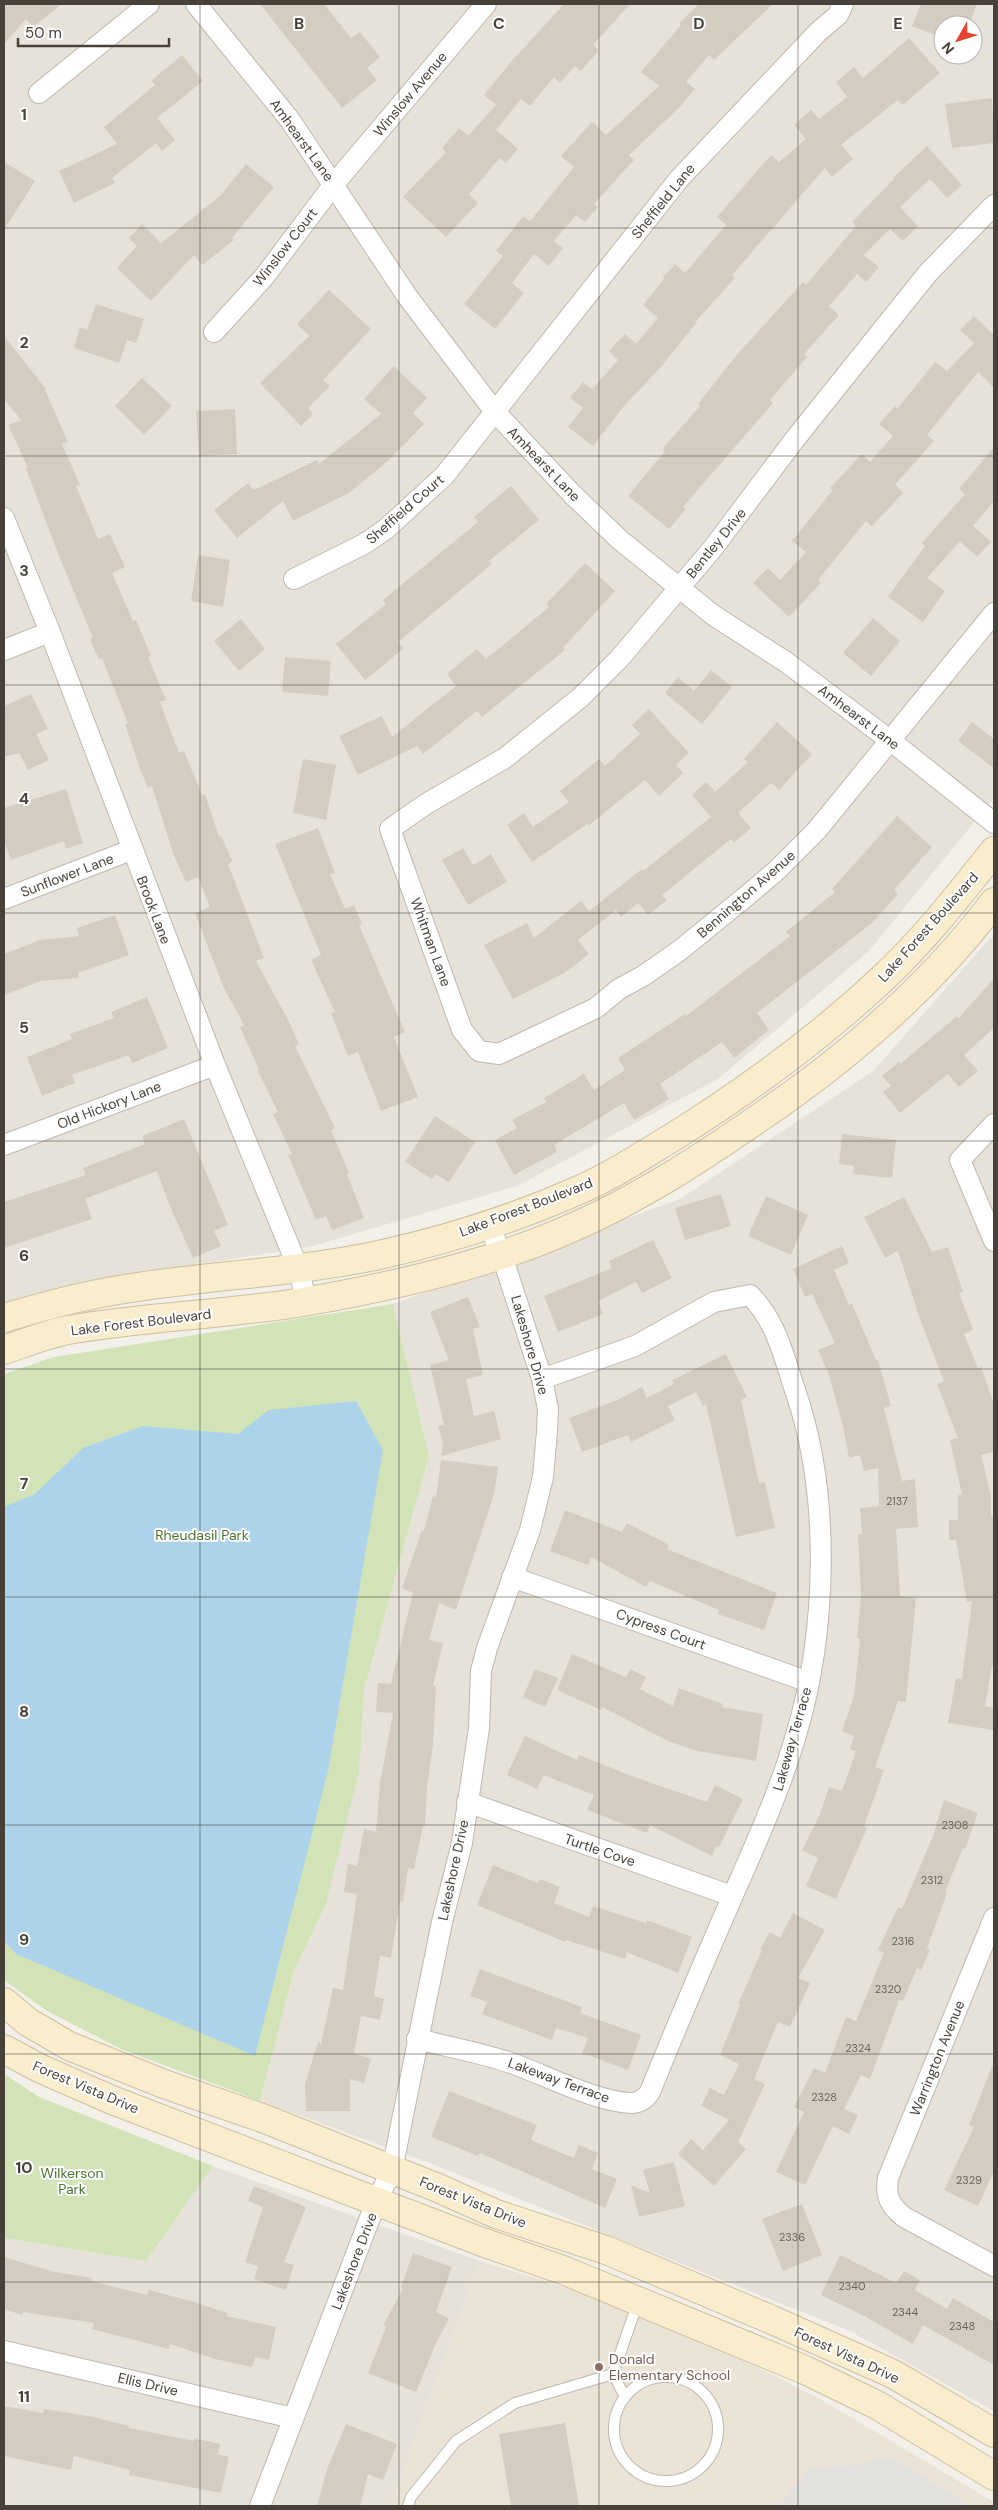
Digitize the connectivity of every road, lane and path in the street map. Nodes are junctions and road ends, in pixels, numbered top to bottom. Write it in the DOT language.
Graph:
graph roads {
  1 [pos="149,4"];
  2 [pos="196,4"];
  3 [pos="486,4"];
  4 [pos="843,4"];
  5 [pos="39,93"];
  6 [pos="334,184"];
  7 [pos="994,205"];
  8 [pos="214,332"];
  9 [pos="495,412"];
  10 [pos="4,518"];
  11 [pos="294,580"];
  12 [pos="680,588"];
  13 [pos="994,613"];
  14 [pos="50,632"];
  15 [pos="4,650"];
  16 [pos="891,741"];
  17 [pos="994,823"];
  18 [pos="390,829"];
  19 [pos="131,850"];
  20 [pos="994,851"];
  21 [pos="4,900"];
  22 [pos="994,902"];
  23 [pos="479,1051"];
  24 [pos="215,1065"];
  25 [pos="994,1124"];
  26 [pos="4,1145"];
  27 [pos="489,1224"];
  28 [pos="994,1241"];
  29 [pos="501,1254"];
  30 [pos="299,1270"];
  31 [pos="306,1301"];
  32 [pos="4,1318"];
  33 [pos="4,1350"];
  34 [pos="542,1378"];
  35 [pos="512,1577"];
  36 [pos="809,1682"];
  37 [pos="467,1802"];
  38 [pos="732,1896"];
  39 [pos="994,1918"];
  40 [pos="4,2002"];
  41 [pos="417,2039"];
  42 [pos="4,2049"];
  43 [pos="392,2170"];
  44 [pos="376,2202"];
  45 [pos="994,2266"];
  46 [pos="651,2269"];
  47 [pos="638,2301"];
  48 [pos="4,2351"];
  49 [pos="613,2374"];
  50 [pos="624,2397"];
  51 [pos="293,2418"];
  52 [pos="994,2433"];
  53 [pos="994,2476"];
  54 [pos="260,2506"];
  55 [pos="408,2506"];
  1 -- 5 [label="street"];
  2 -- 6 [label="street, Amhearst Lane"];
  3 -- 6 [label="street, Winslow Avenue"];
  4 -- 9 [label="street, Sheffield Lane"];
  6 -- 8 [label="street, Winslow Court"];
  6 -- 9 [label="street, Amhearst Lane"];
  7 -- 12 [label="street, Bentley Drive"];
  9 -- 11 [label="street, Sheffield Court"];
  9 -- 12 [label="street, Amhearst Lane"];
  10 -- 14 [label="street, Brook Lane"];
  12 -- 16 [label="street, Amhearst Lane"];
  12 -- 18 [label="street, Bentley Drive"];
  13 -- 16 [label="street, Bennington Avenue"];
  14 -- 15 [label="street"];
  14 -- 19 [label="street, Brook Lane"];
  16 -- 17 [label="street, Amhearst Lane"];
  16 -- 23 [label="street, Bennington Avenue"];
  18 -- 23 [label="street, Whitman Lane"];
  19 -- 21 [label="street, Sunflower Lane"];
  19 -- 24 [label="street, Brook Lane"];
  20 -- 27 [label="street, Lake Forest Boulevard"];
  22 -- 29 [label="street, Lake Forest Boulevard"];
  24 -- 26 [label="street, Old Hickory Lane"];
  24 -- 30 [label="street, Brook Lane"];
  25 -- 28 [label="street"];
  27 -- 29 [label="street, Lakeshore Drive"];
  27 -- 30 [label="street, Lake Forest Boulevard"];
  29 -- 31 [label="street, Lake Forest Boulevard"];
  29 -- 34 [label="street, Lakeshore Drive"];
  30 -- 31 [label="street, Brook Lane"];
  30 -- 32 [label="street, Lake Forest Boulevard"];
  31 -- 33 [label="street, Lake Forest Boulevard"];
  34 -- 35 [label="street, Lakeshore Drive"];
  34 -- 36 [label="street, Lakeway Terrace"];
  35 -- 36 [label="street, Cypress Court"];
  35 -- 37 [label="street, Lakeshore Drive"];
  36 -- 38 [label="street, Lakeway Terrace"];
  37 -- 38 [label="street, Turtle Cove"];
  37 -- 41 [label="street, Lakeshore Drive"];
  38 -- 41 [label="street, Lakeway Terrace"];
  39 -- 45 [label="street, Warrington Avenue"];
  40 -- 43 [label="street, Forest Vista Drive"];
  41 -- 43 [label="street, Lakeshore Drive"];
  42 -- 44 [label="street, Forest Vista Drive"];
  43 -- 44 [label="street, Lakeshore Drive"];
  43 -- 46 [label="street, Forest Vista Drive"];
  44 -- 47 [label="street, Forest Vista Drive"];
  44 -- 51 [label="street, Lakeshore Drive"];
  46 -- 47 [label="street"];
  46 -- 52 [label="street, Forest Vista Drive"];
  47 -- 49 [label="lane"];
  47 -- 53 [label="street, Forest Vista Drive"];
  48 -- 51 [label="street, Ellis Drive"];
  49 -- 50 [label="lane"];
  49 -- 55 [label="lane"];
  50 -- 50 [label="lane"];
  51 -- 54 [label="street, Lakeshore Drive"];
}
